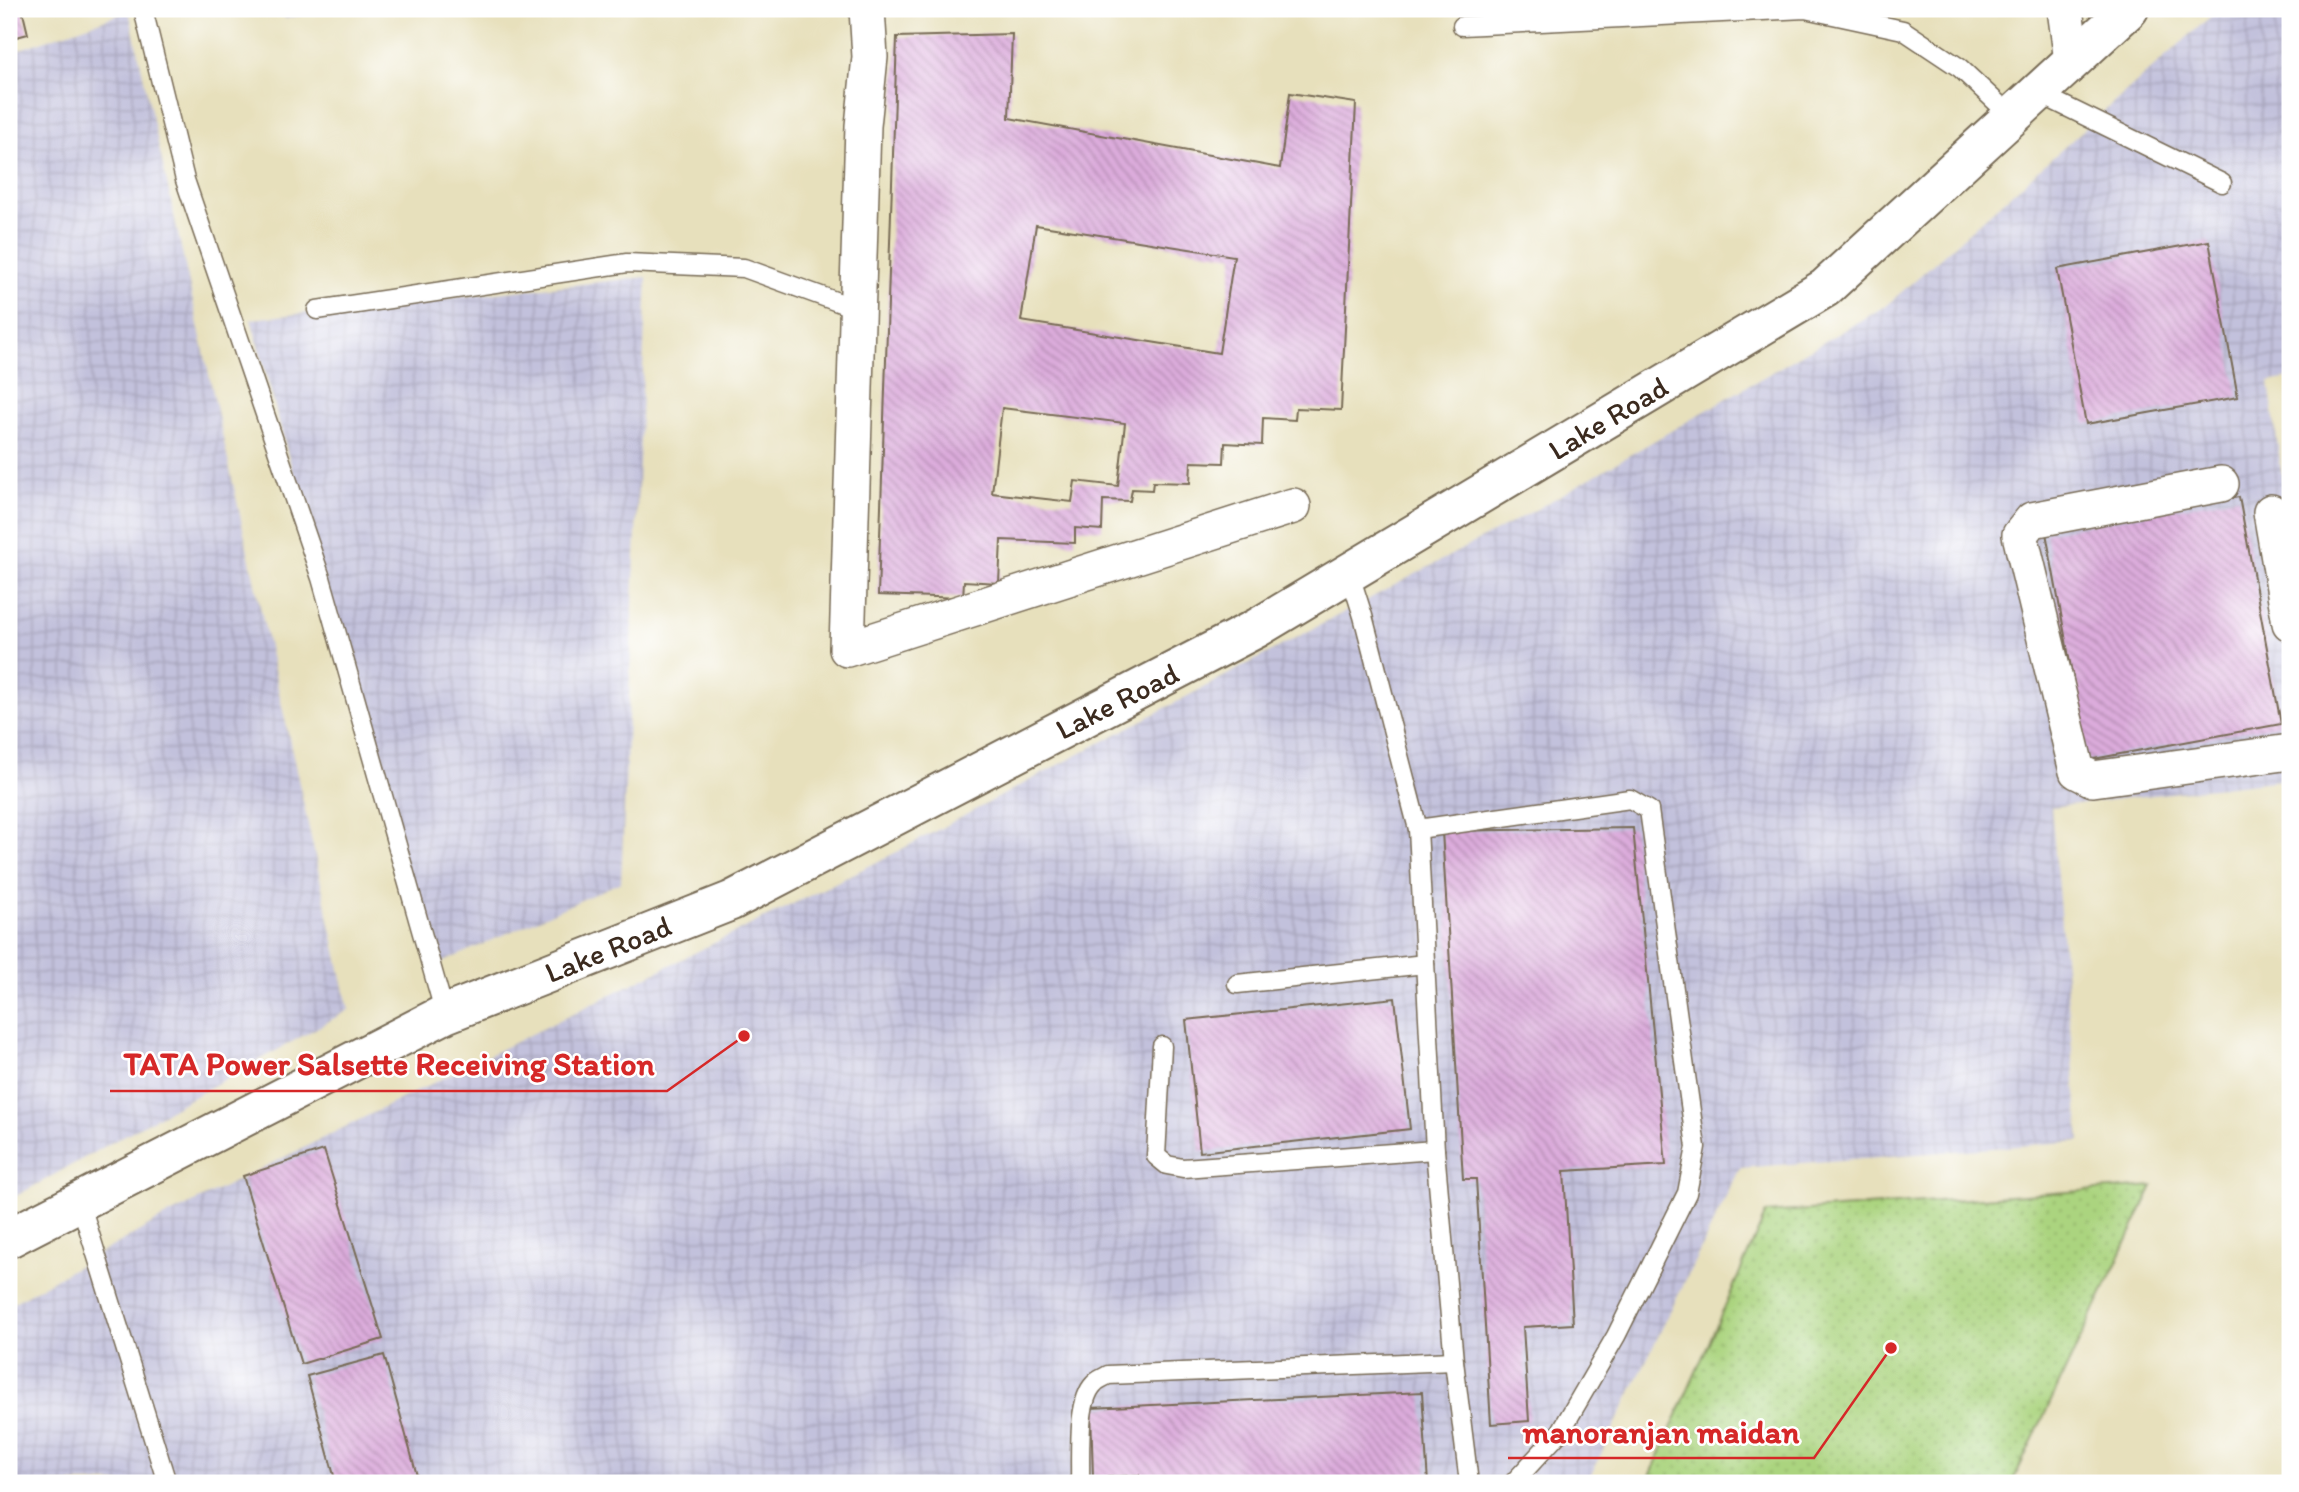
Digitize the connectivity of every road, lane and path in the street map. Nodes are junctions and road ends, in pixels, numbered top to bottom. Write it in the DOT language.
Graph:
graph roads {
  1 [pos="143,9"];
  2 [pos="867,9"];
  3 [pos="2065,9"];
  4 [pos="2129,9"];
  5 [pos="1462,26"];
  6 [pos="2072,61"];
  7 [pos="2024,104"];
  8 [pos="2222,183"];
  9 [pos="857,309"];
  10 [pos="317,310"];
  11 [pos="2221,484"];
  12 [pos="1293,506"];
  13 [pos="2271,512"];
  14 [pos="1349,572"];
  15 [pos="2290,623"];
  16 [pos="2290,752"];
  17 [pos="1418,829"];
  18 [pos="1425,964"];
  19 [pos="1237,984"];
  20 [pos="445,1014"];
  21 [pos="1163,1046"];
  22 [pos="1435,1150"];
  23 [pos="80,1202"];
  24 [pos="9,1238"];
  25 [pos="1454,1361"];
  26 [pos="167,1483"];
  27 [pos="1080,1483"];
  28 [pos="1469,1483"];
  29 [pos="1513,1483"];
  1 -- 20 [label="lane"];
  2 -- 9 [label="street"];
  3 -- 6 [label="street"];
  4 -- 6 [label="street, Lake Road"];
  5 -- 7 [label="lane"];
  6 -- 7 [label="street, Lake Road"];
  7 -- 8 [label="lane"];
  7 -- 14 [label="street, Lake Road"];
  9 -- 10 [label="lane"];
  9 -- 12 [label="street"];
  11 -- 16 [label="street"];
  13 -- 15 [label="street"];
  14 -- 17 [label="lane"];
  14 -- 20 [label="street, Lake Road"];
  17 -- 18 [label="lane"];
  17 -- 29 [label="lane"];
  18 -- 19 [label="lane"];
  18 -- 22 [label="lane"];
  20 -- 23 [label="street, Lake Road"];
  21 -- 22 [label="lane"];
  22 -- 25 [label="lane"];
  23 -- 24 [label="street, Lake Road"];
  23 -- 26 [label="lane"];
  25 -- 27 [label="lane"];
  25 -- 28 [label="lane"];
}
